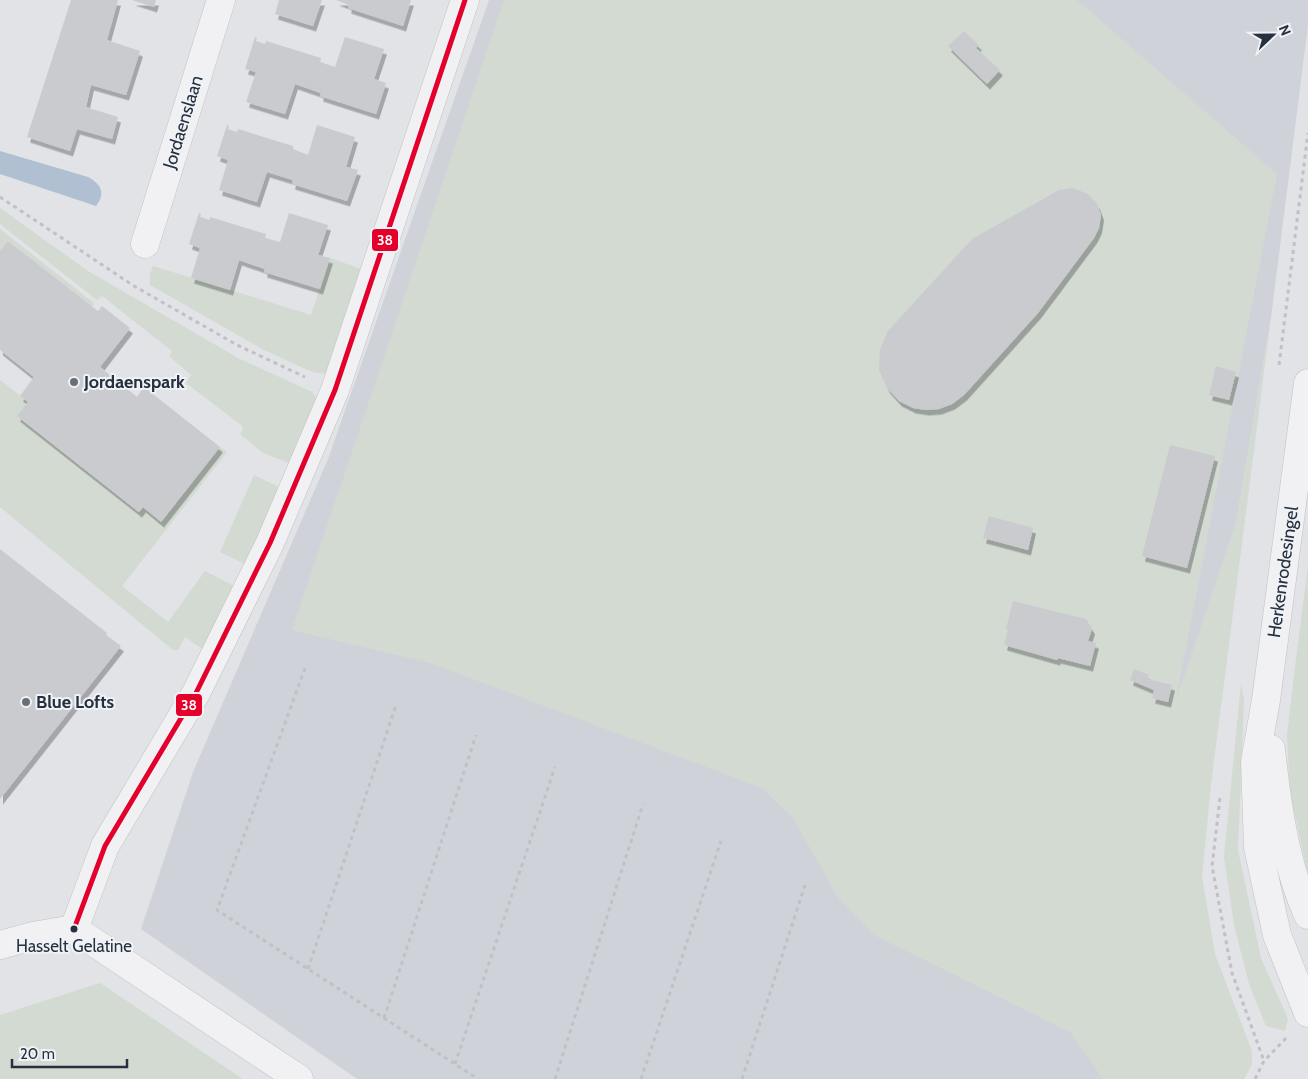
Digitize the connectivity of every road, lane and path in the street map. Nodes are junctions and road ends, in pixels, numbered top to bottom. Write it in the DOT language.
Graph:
graph roads {
  1 [pos="221,0"];
  2 [pos="465,0"];
  3 [pos="0,197"];
  4 [pos="145,244"];
  5 [pos="1308,383"];
  6 [pos="335,390"];
  7 [pos="305,668"];
  8 [pos="1266,700"];
  9 [pos="396,705"];
  10 [pos="476,735"];
  11 [pos="555,767"];
  12 [pos="1220,793"];
  13 [pos="643,804"];
  14 [pos="721,842"];
  15 [pos="805,885"];
  16 [pos="1308,915"];
  17 [pos="74,929"];
  18 [pos="0,945"];
  19 [pos="308,969"];
  20 [pos="1308,1013"];
  21 [pos="384,1018"];
  22 [pos="455,1064"];
  23 [pos="299,1079"];
  24 [pos="478,1079"];
  25 [pos="555,1079"];
  26 [pos="641,1079"];
  27 [pos="742,1079"];
  28 [pos="1255,1079"];
  1 -- 4 [label="street, Jordaenslaan"];
  2 -- 6 [label="street"];
  3 -- 6 [label="path"];
  5 -- 8 [label="street, Herkenrodesingel"];
  6 -- 17 [label="street"];
  7 -- 19 [label="path"];
  8 -- 16 [label="street, Herkenrodesingel"];
  8 -- 20 [label="street, Herkenrodesingel"];
  9 -- 19 [label="path"];
  10 -- 21 [label="path"];
  11 -- 22 [label="path"];
  12 -- 28 [label="path"];
  13 -- 25 [label="path"];
  14 -- 26 [label="path"];
  15 -- 27 [label="path"];
  17 -- 18 [label="street"];
  17 -- 23 [label="street"];
  19 -- 21 [label="path"];
  21 -- 22 [label="path"];
  22 -- 24 [label="path"];
}
